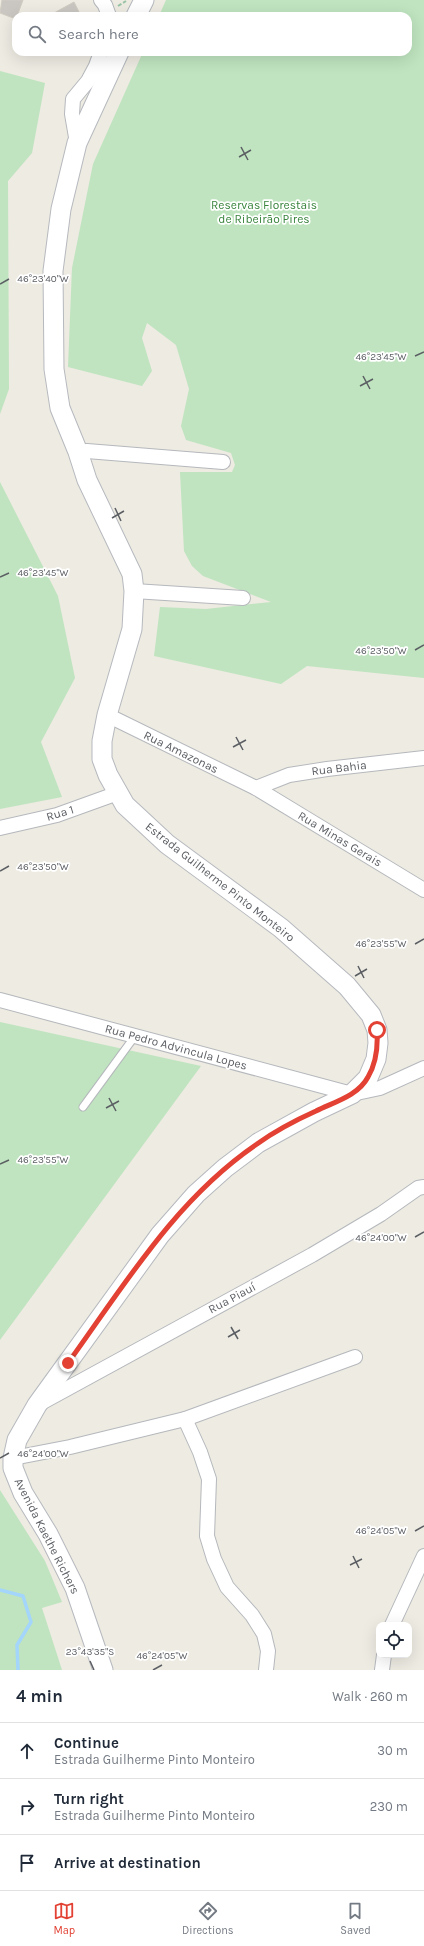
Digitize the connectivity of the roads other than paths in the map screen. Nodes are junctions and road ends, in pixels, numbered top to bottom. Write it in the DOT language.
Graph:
graph roads {
  1 [pos="101,0"];
  2 [pos="144,0"];
  3 [pos="112,10"];
  4 [pos="138,12"];
  5 [pos="99,56"];
  6 [pos="117,56"];
  7 [pos="77,143"];
  8 [pos="78,452"];
  9 [pos="223,462"];
  10 [pos="134,591"];
  11 [pos="243,598"];
  12 [pos="107,715"];
  13 [pos="424,758"];
  14 [pos="256,788"];
  15 [pos="118,793"];
  16 [pos="0,828"];
  17 [pos="424,890"];
  18 [pos="0,1000"];
  19 [pos="135,1036"];
  20 [pos="424,1068"];
  21 [pos="352,1094"];
  22 [pos="83,1107"];
  23 [pos="422,1186"];
  24 [pos="355,1357"];
  25 [pos="37,1405"];
  26 [pos="185,1420"];
  27 [pos="12,1458"];
  28 [pos="424,1556"];
  29 [pos="393,1622"];
  30 [pos="384,1658"];
  31 [pos="103,1670"];
  32 [pos="266,1670"];
  33 [pos="382,1670"];
  1 -- 3 [label="street"];
  2 -- 4 [label="main road"];
  5 -- 7 [label="street, Estrada Guilherme Pinto Monteiro"];
  6 -- 7 [label="main road, Estrada Guilherme Pinto Monteiro"];
  7 -- 8 [label="main road, Estrada Guilherme Pinto Monteiro"];
  8 -- 9 [label="street"];
  8 -- 10 [label="main road, Estrada Guilherme Pinto Monteiro"];
  10 -- 11 [label="street"];
  10 -- 12 [label="main road, Estrada Guilherme Pinto Monteiro"];
  12 -- 14 [label="street, Rua Amazonas"];
  12 -- 15 [label="main road, Estrada Guilherme Pinto Monteiro"];
  13 -- 14 [label="street, Rua Bahia"];
  14 -- 17 [label="street, Rua Minas Gerais"];
  15 -- 16 [label="street, Rua 1"];
  15 -- 21 [label="main road, Estrada Guilherme Pinto Monteiro"];
  18 -- 19 [label="street, Rua Pedro Advincula Lopes"];
  19 -- 21 [label="street, Rua Pedro Advincula Lopes"];
  19 -- 22 [label="lane"];
  20 -- 21 [label="street"];
  21 -- 25 [label="main road, Estrada Guilherme Pinto Monteiro"];
  23 -- 25 [label="street, Rua Piauí"];
  24 -- 26 [label="street"];
  25 -- 27 [label="main road"];
  26 -- 27 [label="street"];
  26 -- 32 [label="street"];
  27 -- 31 [label="main road, Avenida Kaethe Richers"];
  28 -- 29 [label="street"];
  30 -- 33 [label="street"];
}
